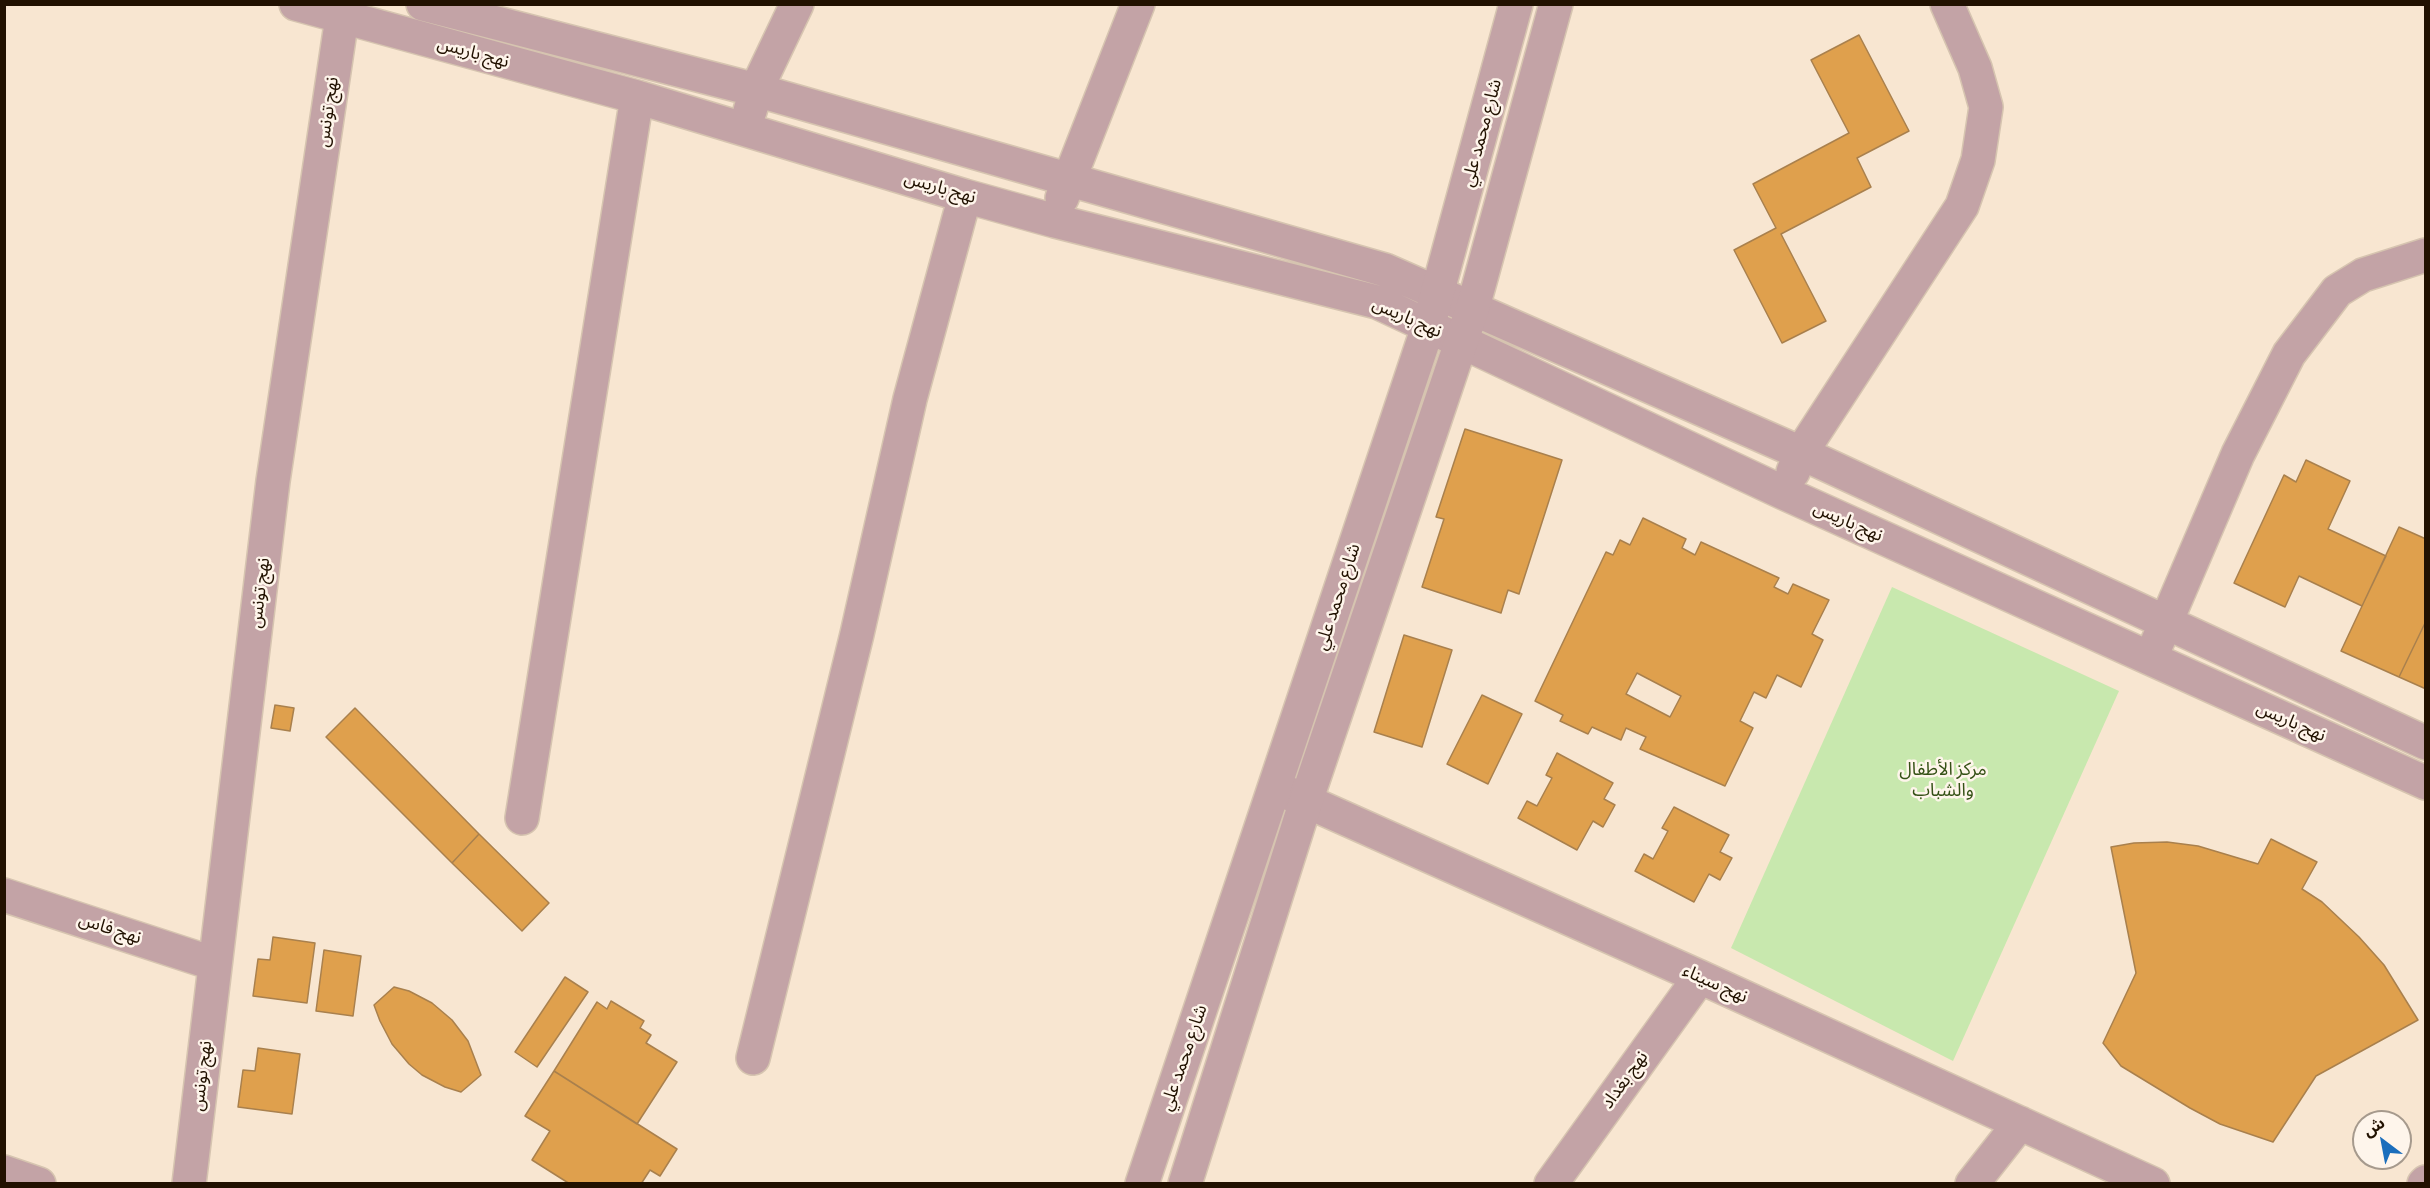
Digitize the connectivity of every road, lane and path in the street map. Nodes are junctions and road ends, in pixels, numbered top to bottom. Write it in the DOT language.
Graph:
graph roads {
  1 [pos="296,4"];
  2 [pos="423,4"];
  3 [pos="797,4"];
  4 [pos="1138,4"];
  5 [pos="1516,4"];
  6 [pos="1556,4"];
  7 [pos="1947,4"];
  8 [pos="343,11"];
  9 [pos="756,90"];
  10 [pos="637,97"];
  11 [pos="745,130"];
  12 [pos="1068,179"];
  13 [pos="965,196"];
  14 [pos="1055,221"];
  15 [pos="2426,255"];
  16 [pos="1439,292"];
  17 [pos="1473,308"];
  18 [pos="1428,327"];
  19 [pos="1461,342"];
  20 [pos="1801,453"];
  21 [pos="1784,493"];
  22 [pos="2165,622"];
  23 [pos="2150,659"];
  24 [pos="2426,743"];
  25 [pos="2426,783"];
  26 [pos="1274,787"];
  27 [pos="1306,801"];
  28 [pos="522,818"];
  29 [pos="4,895"];
  30 [pos="215,964"];
  31 [pos="1700,977"];
  32 [pos="753,1058"];
  33 [pos="2020,1123"];
  34 [pos="4,1172"];
  35 [pos="39,1184"];
  36 [pos="189,1184"];
  37 [pos="1142,1184"];
  38 [pos="1185,1184"];
  39 [pos="1551,1184"];
  40 [pos="1972,1184"];
  41 [pos="2153,1184"];
  1 -- 8 [label="street, نهج باريس"];
  2 -- 9 [label="street, نهج باريس"];
  3 -- 9 [label="street"];
  4 -- 12 [label="street"];
  5 -- 16 [label="street, شارع محمد علي"];
  6 -- 17 [label="street, شارع محمد علي"];
  7 -- 20 [label="street"];
  8 -- 10 [label="street, نهج باريس"];
  8 -- 30 [label="street, نهج تونس"];
  9 -- 11 [label="street"];
  9 -- 12 [label="street, نهج باريس"];
  10 -- 11 [label="street, نهج باريس"];
  10 -- 28 [label="street"];
  11 -- 13 [label="street, نهج باريس"];
  12 -- 14 [label="street"];
  12 -- 16 [label="street, نهج باريس"];
  13 -- 14 [label="street, نهج باريس"];
  13 -- 32 [label="street"];
  14 -- 18 [label="street, نهج باريس"];
  15 -- 22 [label="street"];
  16 -- 17 [label="street, نهج باريس"];
  16 -- 18 [label="street, شارع محمد علي"];
  17 -- 19 [label="street, شارع محمد علي"];
  17 -- 20 [label="street, نهج باريس"];
  18 -- 19 [label="street, نهج باريس"];
  18 -- 26 [label="street, شارع محمد علي"];
  19 -- 21 [label="street, نهج باريس"];
  19 -- 27 [label="street, شارع محمد علي"];
  20 -- 21 [label="street"];
  20 -- 22 [label="street, نهج باريس"];
  21 -- 23 [label="street, نهج باريس"];
  22 -- 23 [label="street"];
  22 -- 24 [label="street, نهج باريس"];
  23 -- 25 [label="street, نهج باريس"];
  26 -- 27 [label="street, نهج سيناء"];
  26 -- 37 [label="street, شارع محمد علي"];
  27 -- 31 [label="street, نهج سيناء"];
  27 -- 38 [label="street, شارع محمد علي"];
  29 -- 30 [label="street, نهج فاس"];
  30 -- 36 [label="street, نهج تونس"];
  31 -- 33 [label="street, نهج سيناء"];
  31 -- 39 [label="street, نهج بغداد"];
  33 -- 40 [label="street"];
  33 -- 41 [label="street, نهج سيناء"];
  34 -- 35 [label="street"];
}
